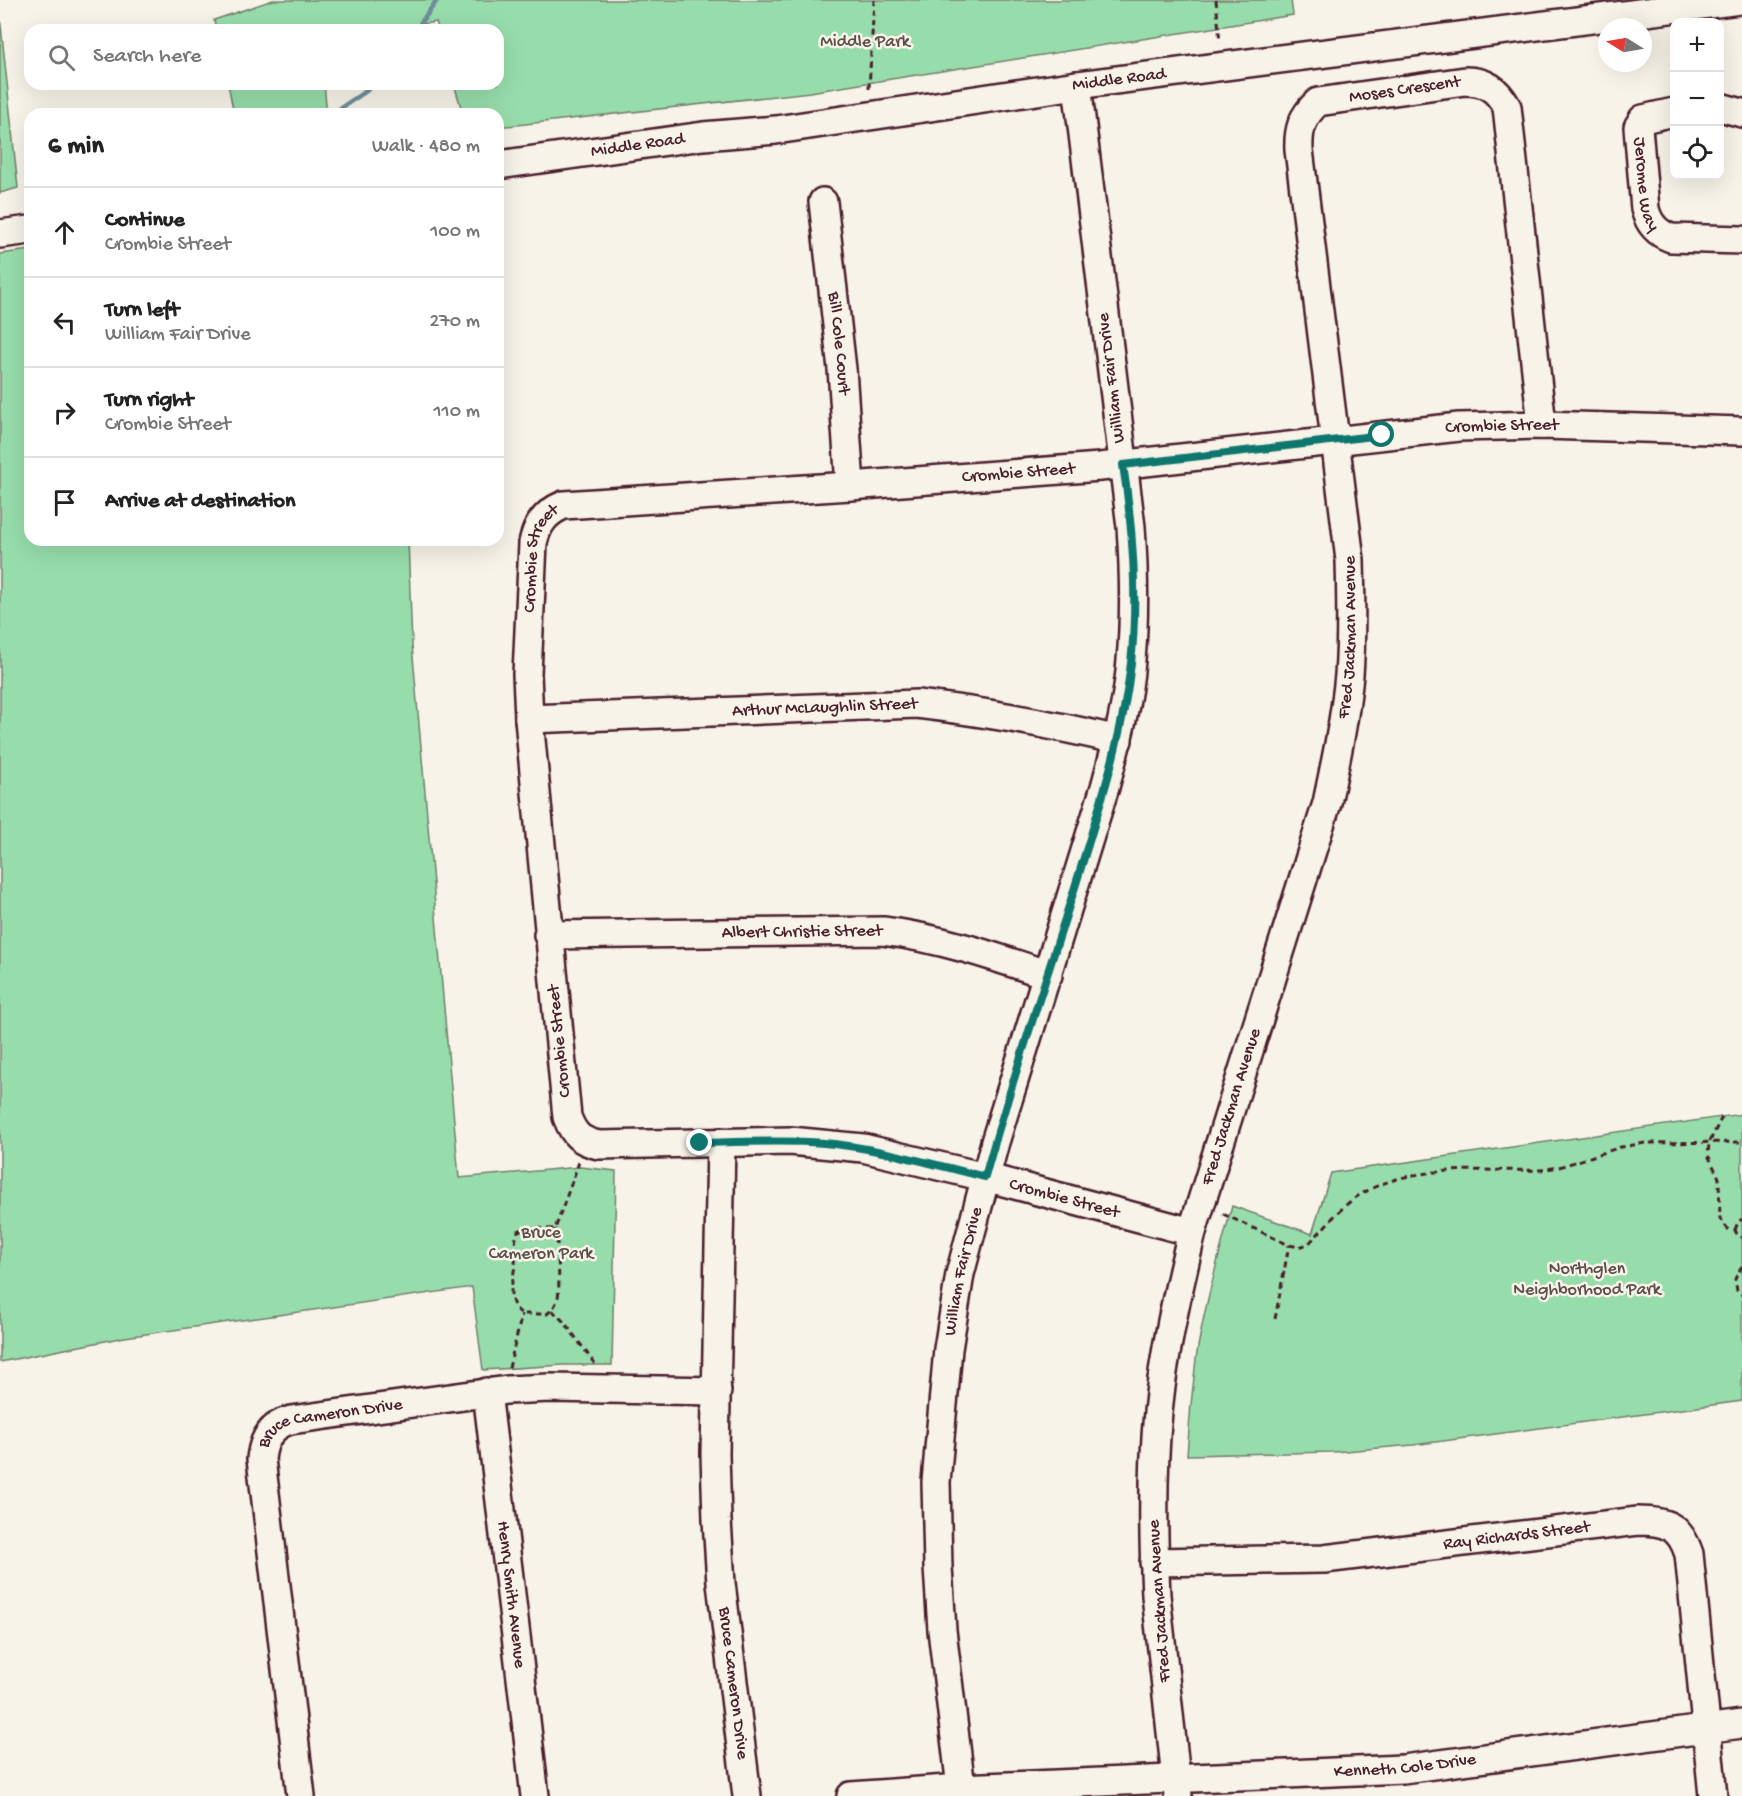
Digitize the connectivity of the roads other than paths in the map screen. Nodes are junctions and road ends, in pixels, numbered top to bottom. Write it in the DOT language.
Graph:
graph roads {
  1 [pos="1740,0"];
  2 [pos="1077,85"];
  3 [pos="1724,108"];
  4 [pos="1670,113"];
  5 [pos="1742,113"];
  6 [pos="504,164"];
  7 [pos="823,202"];
  8 [pos="24,231"];
  9 [pos="0,234"];
  10 [pos="1742,240"];
  11 [pos="1542,425"];
  12 [pos="1742,431"];
  13 [pos="1336,441"];
  14 [pos="1123,465"];
  15 [pos="850,486"];
  16 [pos="528,720"];
  17 [pos="1118,740"];
  18 [pos="548,935"];
  19 [pos="1048,975"];
  20 [pos="721,1142"];
  21 [pos="985,1177"];
  22 [pos="1192,1232"];
  23 [pos="717,1391"];
  24 [pos="487,1392"];
  25 [pos="1154,1562"];
  26 [pos="1742,1724"];
  27 [pos="1708,1729"];
  28 [pos="1177,1787"];
  29 [pos="962,1792"];
  30 [pos="301,1796"];
  31 [pos="535,1796"];
  32 [pos="747,1796"];
  33 [pos="851,1796"];
  34 [pos="1713,1796"];
  1 -- 2 [label="street, Middle Road"];
  2 -- 6 [label="street, Middle Road"];
  2 -- 14 [label="street, William Fair Drive"];
  3 -- 5 [label="street"];
  4 -- 10 [label="street, Jerome Way"];
  7 -- 15 [label="street, Bill Cole Court"];
  8 -- 9 [label="street"];
  11 -- 12 [label="street, Crombie Street"];
  11 -- 13 [label="street, Crombie Street"];
  11 -- 13 [label="street, Moses Crescent"];
  13 -- 14 [label="street, Crombie Street"];
  13 -- 22 [label="street, Fred Jackman Avenue"];
  14 -- 15 [label="street, Crombie Street"];
  14 -- 17 [label="street, William Fair Drive"];
  15 -- 16 [label="street, Crombie Street"];
  16 -- 17 [label="street, Arthur McLaughlin Street"];
  16 -- 18 [label="street, Crombie Street"];
  17 -- 19 [label="street, William Fair Drive"];
  18 -- 19 [label="street, Albert Christie Street"];
  18 -- 20 [label="street, Crombie Street"];
  19 -- 21 [label="street, William Fair Drive"];
  20 -- 21 [label="street, Crombie Street"];
  20 -- 23 [label="street, Bruce Cameron Drive"];
  21 -- 22 [label="street, Crombie Street"];
  21 -- 29 [label="street, William Fair Drive"];
  22 -- 25 [label="street, Fred Jackman Avenue"];
  23 -- 24 [label="street, Bruce Cameron Drive"];
  23 -- 32 [label="street, Bruce Cameron Drive"];
  24 -- 30 [label="street, Bruce Cameron Drive"];
  24 -- 31 [label="street, Henry Smith Avenue"];
  25 -- 27 [label="street, Ray Richards Street"];
  25 -- 28 [label="street, Fred Jackman Avenue"];
  26 -- 27 [label="street, Kenneth Cole Drive"];
  27 -- 28 [label="street, Kenneth Cole Drive"];
  27 -- 34 [label="street, Ray Richards Street"];
  28 -- 29 [label="street, Kenneth Cole Drive"];
  29 -- 33 [label="street, Kenneth Cole Drive"];
}
